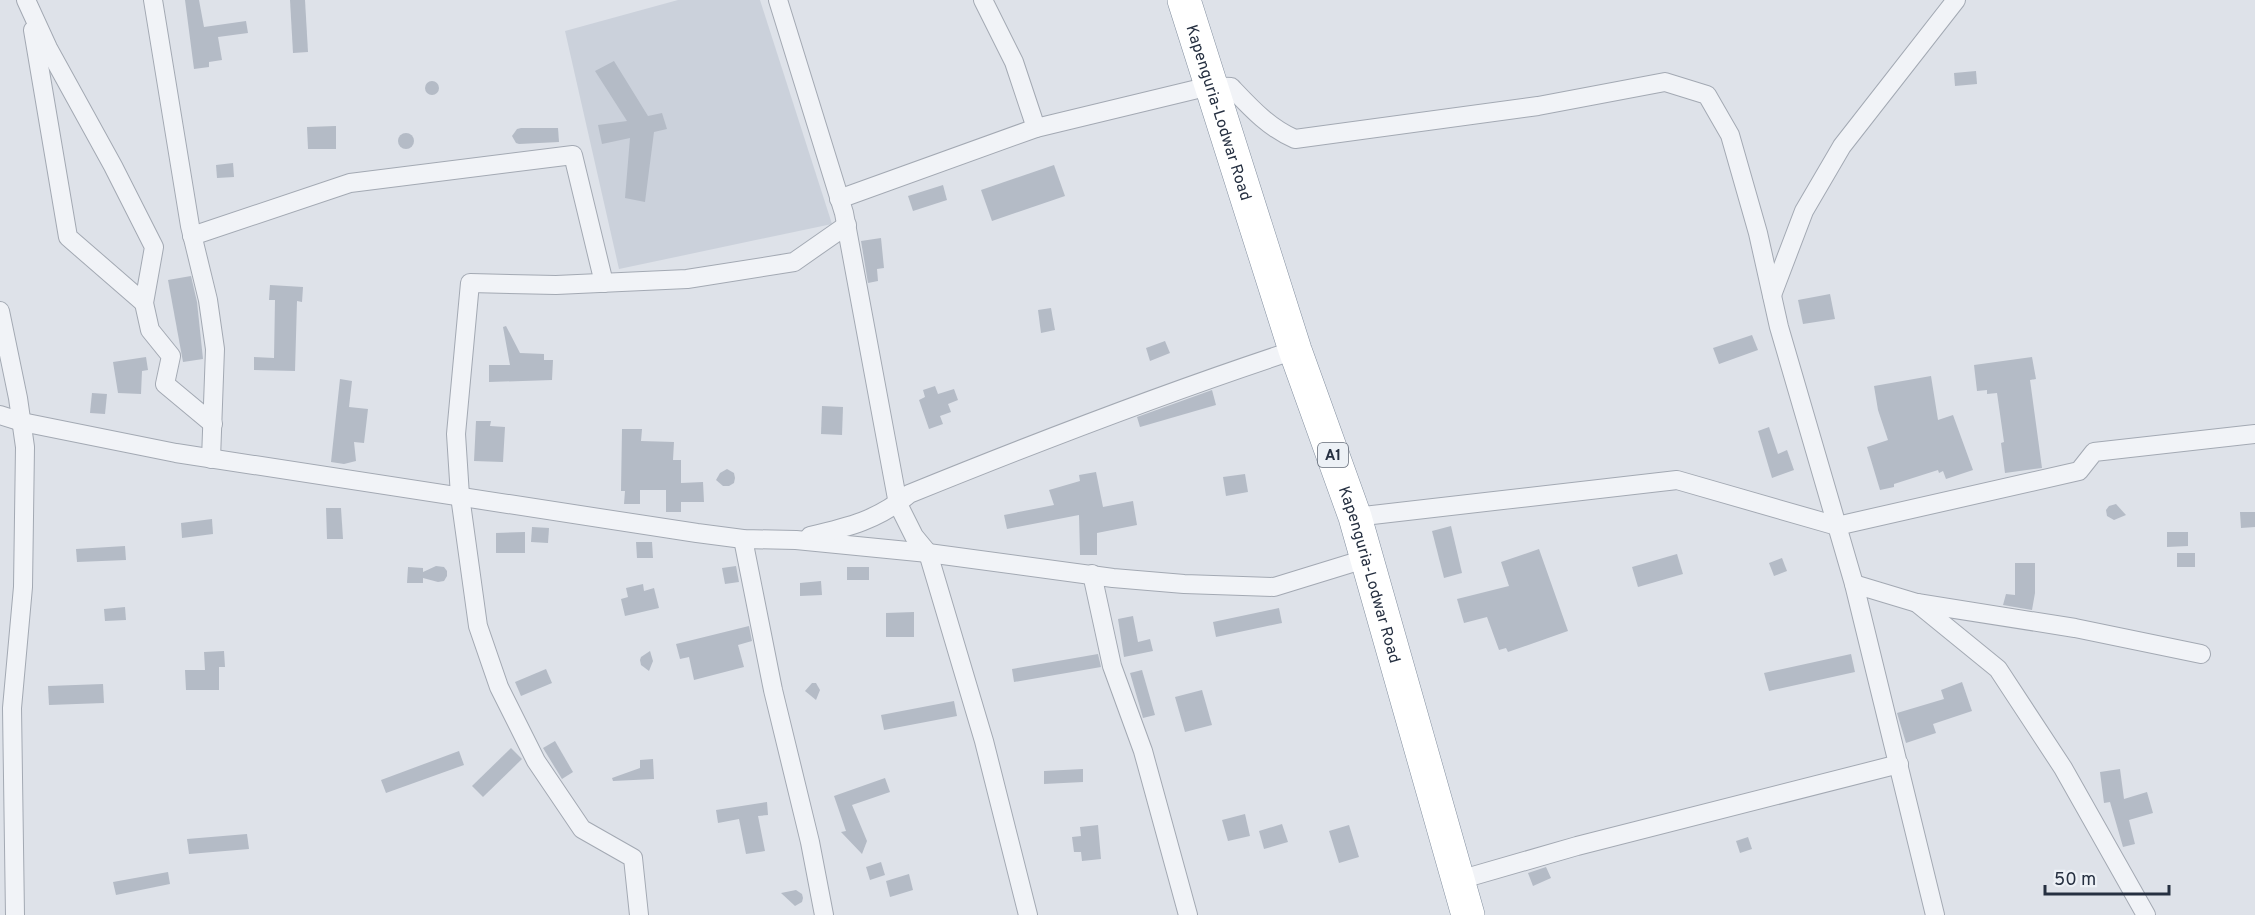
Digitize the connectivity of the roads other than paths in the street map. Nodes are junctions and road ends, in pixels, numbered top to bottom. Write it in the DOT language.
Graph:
graph roads {
  1 [pos="153,0"];
  2 [pos="778,0"];
  3 [pos="983,0"];
  4 [pos="1184,0"];
  5 [pos="1956,0"];
  6 [pos="27,4"];
  7 [pos="1210,86"];
  8 [pos="1036,128"];
  9 [pos="839,199"];
  10 [pos="847,225"];
  11 [pos="192,236"];
  12 [pos="604,283"];
  13 [pos="1772,295"];
  14 [pos="144,303"];
  15 [pos="0,311"];
  16 [pos="1295,350"];
  17 [pos="0,415"];
  18 [pos="22,422"];
  19 [pos="213,424"];
  20 [pos="2255,434"];
  21 [pos="212,459"];
  22 [pos="460,496"];
  23 [pos="898,504"];
  24 [pos="1355,517"];
  25 [pos="1837,526"];
  26 [pos="743,539"];
  27 [pos="796,540"];
  28 [pos="928,552"];
  29 [pos="1365,559"];
  30 [pos="1092,574"];
  31 [pos="1854,584"];
  32 [pos="1917,603"];
  33 [pos="2201,654"];
  34 [pos="1899,764"];
  35 [pos="6,840"];
  36 [pos="1459,880"];
  37 [pos="15,915"];
  38 [pos="639,915"];
  39 [pos="824,915"];
  40 [pos="1028,915"];
  41 [pos="1188,915"];
  42 [pos="1468,915"];
  43 [pos="1935,915"];
  44 [pos="2146,915"];
  1 -- 11 [label="street"];
  2 -- 9 [label="street"];
  3 -- 8 [label="street"];
  4 -- 7 [label="highway, Kapenguria-Lodwar Road / A1"];
  5 -- 13 [label="street"];
  6 -- 14 [label="street"];
  6 -- 14 [label="street"];
  7 -- 8 [label="street"];
  7 -- 13 [label="street"];
  7 -- 16 [label="highway, Kapenguria-Lodwar Road / A1"];
  8 -- 9 [label="street"];
  9 -- 10 [label="street"];
  10 -- 12 [label="street"];
  10 -- 23 [label="street"];
  11 -- 12 [label="street"];
  11 -- 19 [label="street"];
  12 -- 22 [label="street"];
  13 -- 25 [label="street"];
  14 -- 19 [label="street"];
  15 -- 18 [label="street"];
  16 -- 23 [label="street"];
  16 -- 24 [label="highway, Kapenguria-Lodwar Road / A1"];
  17 -- 18 [label="street"];
  18 -- 21 [label="street"];
  18 -- 35 [label="street"];
  19 -- 21 [label="street"];
  20 -- 25 [label="street"];
  21 -- 22 [label="street"];
  22 -- 26 [label="street"];
  22 -- 38 [label="street"];
  23 -- 27 [label="street"];
  23 -- 28 [label="street"];
  24 -- 25 [label="street"];
  24 -- 29 [label="highway, Kapenguria-Lodwar Road / A1"];
  25 -- 31 [label="street"];
  26 -- 27 [label="street"];
  26 -- 39 [label="street"];
  27 -- 28 [label="street"];
  28 -- 30 [label="street"];
  28 -- 40 [label="street"];
  29 -- 30 [label="street"];
  29 -- 36 [label="highway, Kapenguria-Lodwar Road / A1"];
  30 -- 41 [label="street"];
  31 -- 32 [label="street"];
  31 -- 34 [label="street"];
  32 -- 33 [label="street"];
  32 -- 44 [label="street"];
  34 -- 36 [label="street"];
  34 -- 43 [label="street"];
  35 -- 37 [label="street"];
  36 -- 42 [label="highway, Kapenguria-Lodwar Road / A1"];
}
